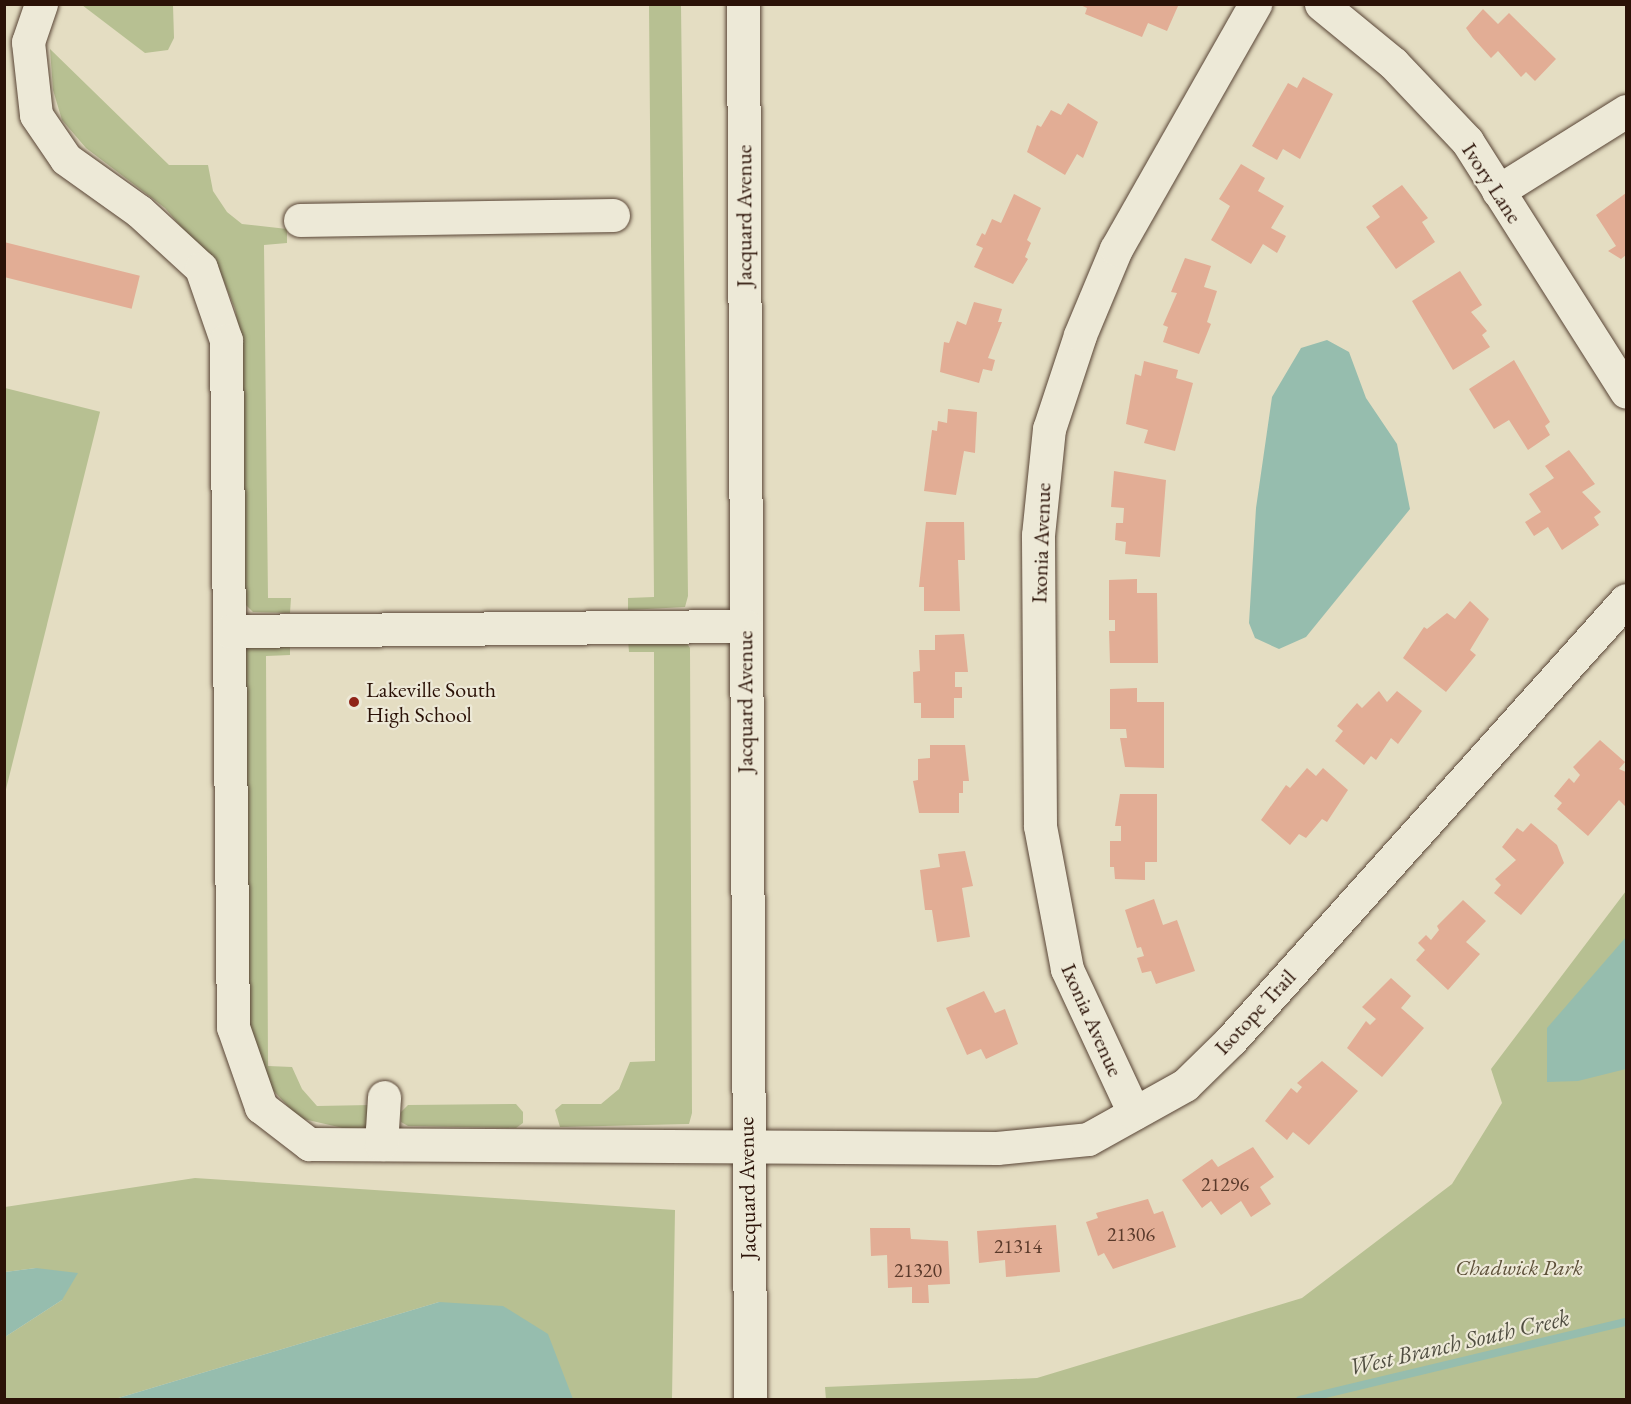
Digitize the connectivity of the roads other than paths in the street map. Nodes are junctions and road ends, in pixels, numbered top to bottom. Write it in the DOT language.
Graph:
graph roads {
  1 [pos="41,4"];
  2 [pos="744,4"];
  3 [pos="1255,4"];
  4 [pos="1321,4"];
  5 [pos="1626,111"];
  6 [pos="1498,191"];
  7 [pos="613,215"];
  8 [pos="300,220"];
  9 [pos="1626,392"];
  10 [pos="1626,600"];
  11 [pos="745,626"];
  12 [pos="229,631"];
  13 [pos="384,1097"];
  14 [pos="1134,1113"];
  15 [pos="381,1144"];
  16 [pos="746,1148"];
  17 [pos="750,1400"];
  1 -- 12 [label="street, Isotope Trail"];
  2 -- 11 [label="street, Jacquard Avenue"];
  3 -- 14 [label="street, Ixonia Avenue"];
  4 -- 6 [label="street, Ivory Lane"];
  5 -- 6 [label="street"];
  6 -- 9 [label="street, Ivory Lane"];
  7 -- 8 [label="street"];
  10 -- 14 [label="street, Isotope Trail"];
  11 -- 12 [label="street"];
  11 -- 16 [label="street, Jacquard Avenue"];
  12 -- 15 [label="street, Isotope Trail"];
  13 -- 15 [label="street"];
  14 -- 16 [label="street, Isotope Trail"];
  15 -- 16 [label="street, Isotope Trail"];
  16 -- 17 [label="street, Jacquard Avenue"];
}
